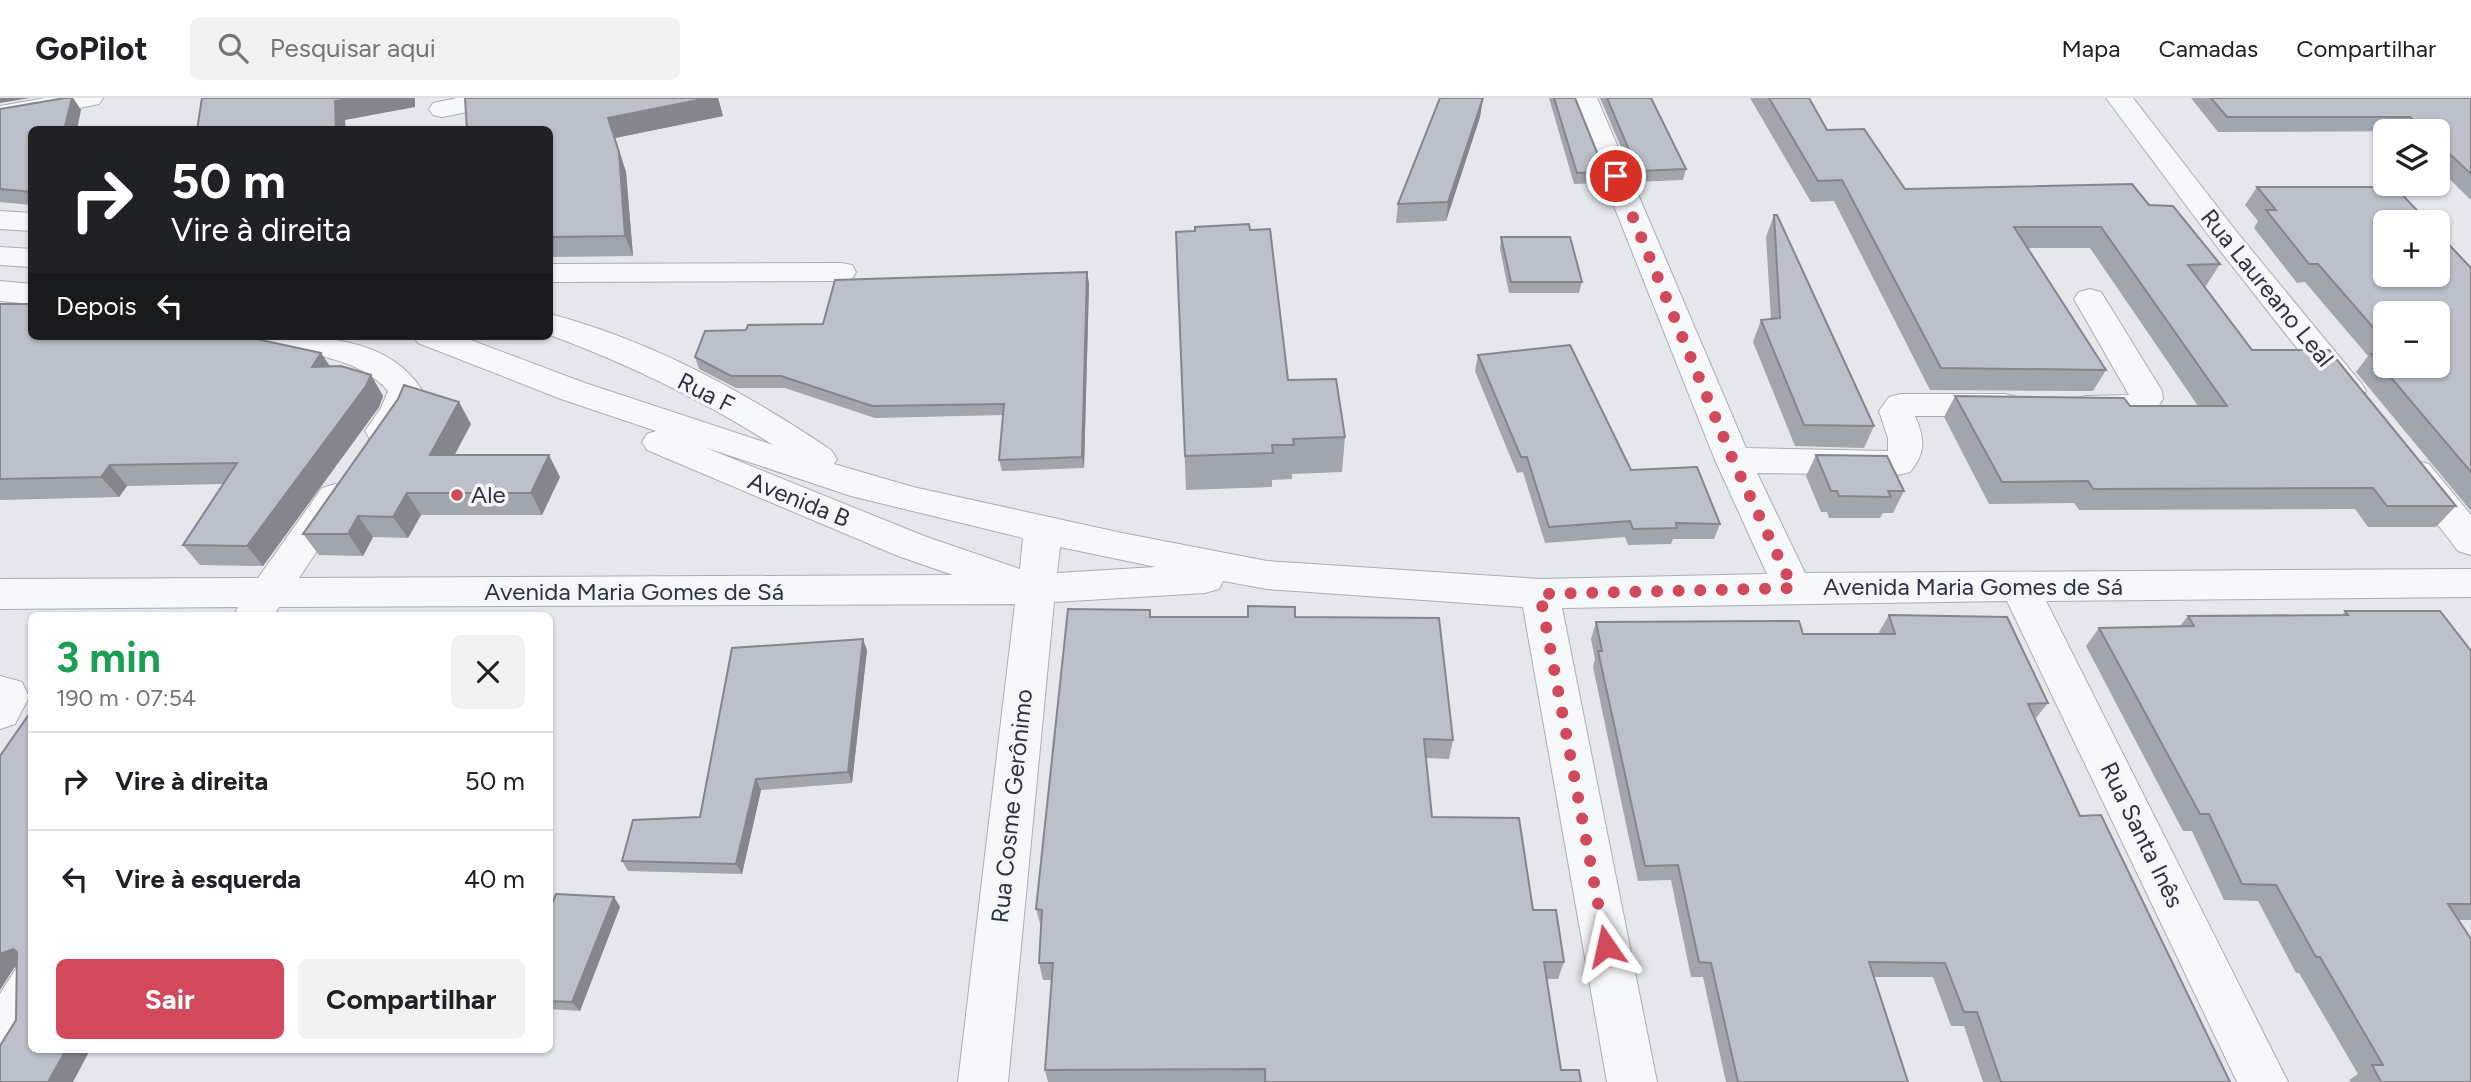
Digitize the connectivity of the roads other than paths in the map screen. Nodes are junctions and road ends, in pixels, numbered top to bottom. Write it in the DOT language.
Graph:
graph roads {
  1 [pos="90,98"];
  2 [pos="499,98"];
  3 [pos="1584,98"];
  4 [pos="2119,98"];
  5 [pos="442,112"];
  6 [pos="0,114"];
  7 [pos="0,220"];
  8 [pos="28,222"];
  9 [pos="0,256"];
  10 [pos="28,258"];
  11 [pos="841,272"];
  12 [pos="553,273"];
  13 [pos="0,291"];
  14 [pos="28,294"];
  15 [pos="2090,299"];
  16 [pos="553,325"];
  17 [pos="292,340"];
  18 [pos="439,340"];
  19 [pos="573,391"];
  20 [pos="2367,413"];
  21 [pos="2393,445"];
  22 [pos="1733,460"];
  23 [pos="851,483"];
  24 [pos="1043,529"];
  25 [pos="2471,541"];
  26 [pos="1267,575"];
  27 [pos="2471,583"];
  28 [pos="2020,587"];
  29 [pos="1793,588"];
  30 [pos="1035,589"];
  31 [pos="0,594"];
  32 [pos="1540,594"];
  33 [pos="259,605"];
  34 [pos="0,692"];
  35 [pos="0,712"];
  36 [pos="28,993"];
  37 [pos="0,1039"];
  38 [pos="983,1082"];
  39 [pos="1632,1082"];
  40 [pos="2263,1082"];
  1 -- 6 [label="street"];
  2 -- 5 [label="street"];
  3 -- 22 [label="street"];
  4 -- 20 [label="street, Rua Laureano Leal"];
  7 -- 8 [label="street"];
  9 -- 10 [label="street"];
  11 -- 12 [label="street"];
  13 -- 14 [label="street"];
  15 -- 22 [label="street"];
  16 -- 23 [label="street, Rua F"];
  17 -- 33 [label="street"];
  18 -- 19 [label="street, Avenida B"];
  19 -- 23 [label="street, Avenida B"];
  19 -- 30 [label="street, Avenida B"];
  21 -- 25 [label="street"];
  22 -- 29 [label="street"];
  23 -- 24 [label="street, Avenida B"];
  24 -- 26 [label="street, Avenida Maria Gomes de Sá"];
  24 -- 30 [label="street, Rua Cosme Gerônimo"];
  26 -- 30 [label="street, Avenida Maria Gomes de Sá"];
  26 -- 32 [label="street, Avenida Maria Gomes de Sá"];
  27 -- 28 [label="street, Avenida Maria Gomes de Sá"];
  28 -- 29 [label="street, Avenida Maria Gomes de Sá"];
  28 -- 40 [label="street, Rua Santa Inês"];
  29 -- 32 [label="street, Avenida Maria Gomes de Sá"];
  30 -- 33 [label="street, Avenida Maria Gomes de Sá"];
  30 -- 38 [label="street, Rua Cosme Gerônimo"];
  31 -- 33 [label="street, Avenida Maria Gomes de Sá"];
  32 -- 39 [label="street"];
  34 -- 35 [label="street"];
  36 -- 37 [label="street"];
}
